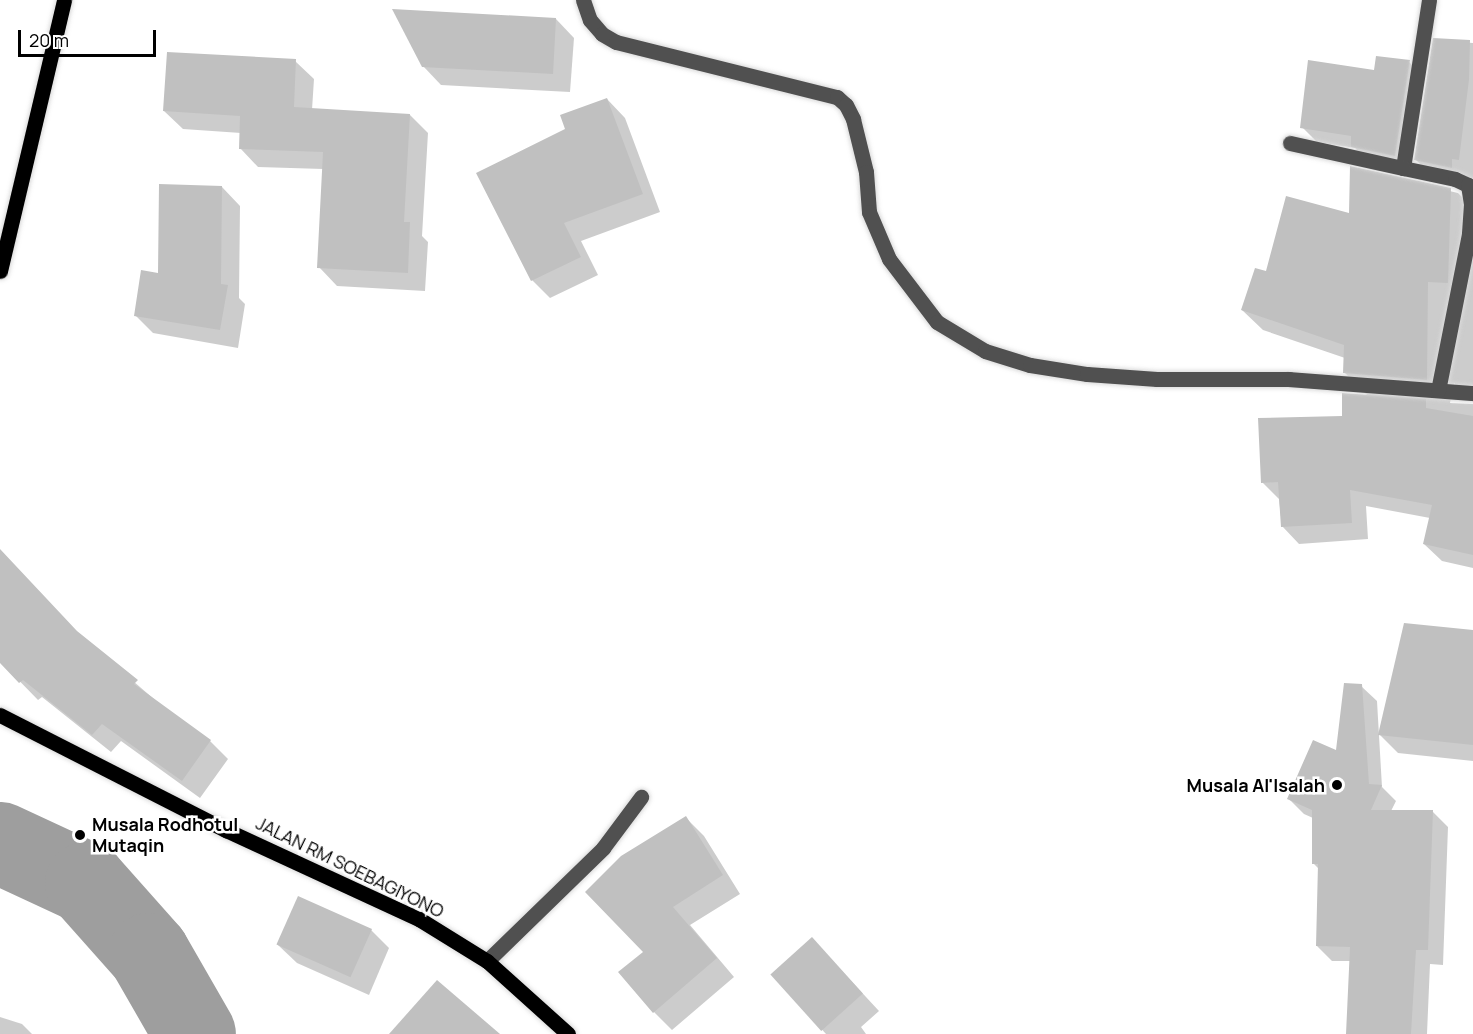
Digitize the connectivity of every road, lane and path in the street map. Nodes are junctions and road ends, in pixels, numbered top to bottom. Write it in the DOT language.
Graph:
graph roads {
  1 [pos="64,0"];
  2 [pos="583,0"];
  3 [pos="1429,0"];
  4 [pos="1290,143"];
  5 [pos="1403,168"];
  6 [pos="0,271"];
  7 [pos="1438,390"];
  8 [pos="1473,393"];
  9 [pos="0,715"];
  10 [pos="641,797"];
  11 [pos="488,961"];
  12 [pos="568,1034"];
  1 -- 6 [label="main road"];
  2 -- 7 [label="street"];
  3 -- 5 [label="street"];
  4 -- 5 [label="street"];
  5 -- 7 [label="street"];
  7 -- 8 [label="street"];
  9 -- 11 [label="main road, JALAN RM SOEBAGIYONO"];
  10 -- 11 [label="street"];
  11 -- 12 [label="main road, JALAN RM SOEBAGIYONO"];
}
